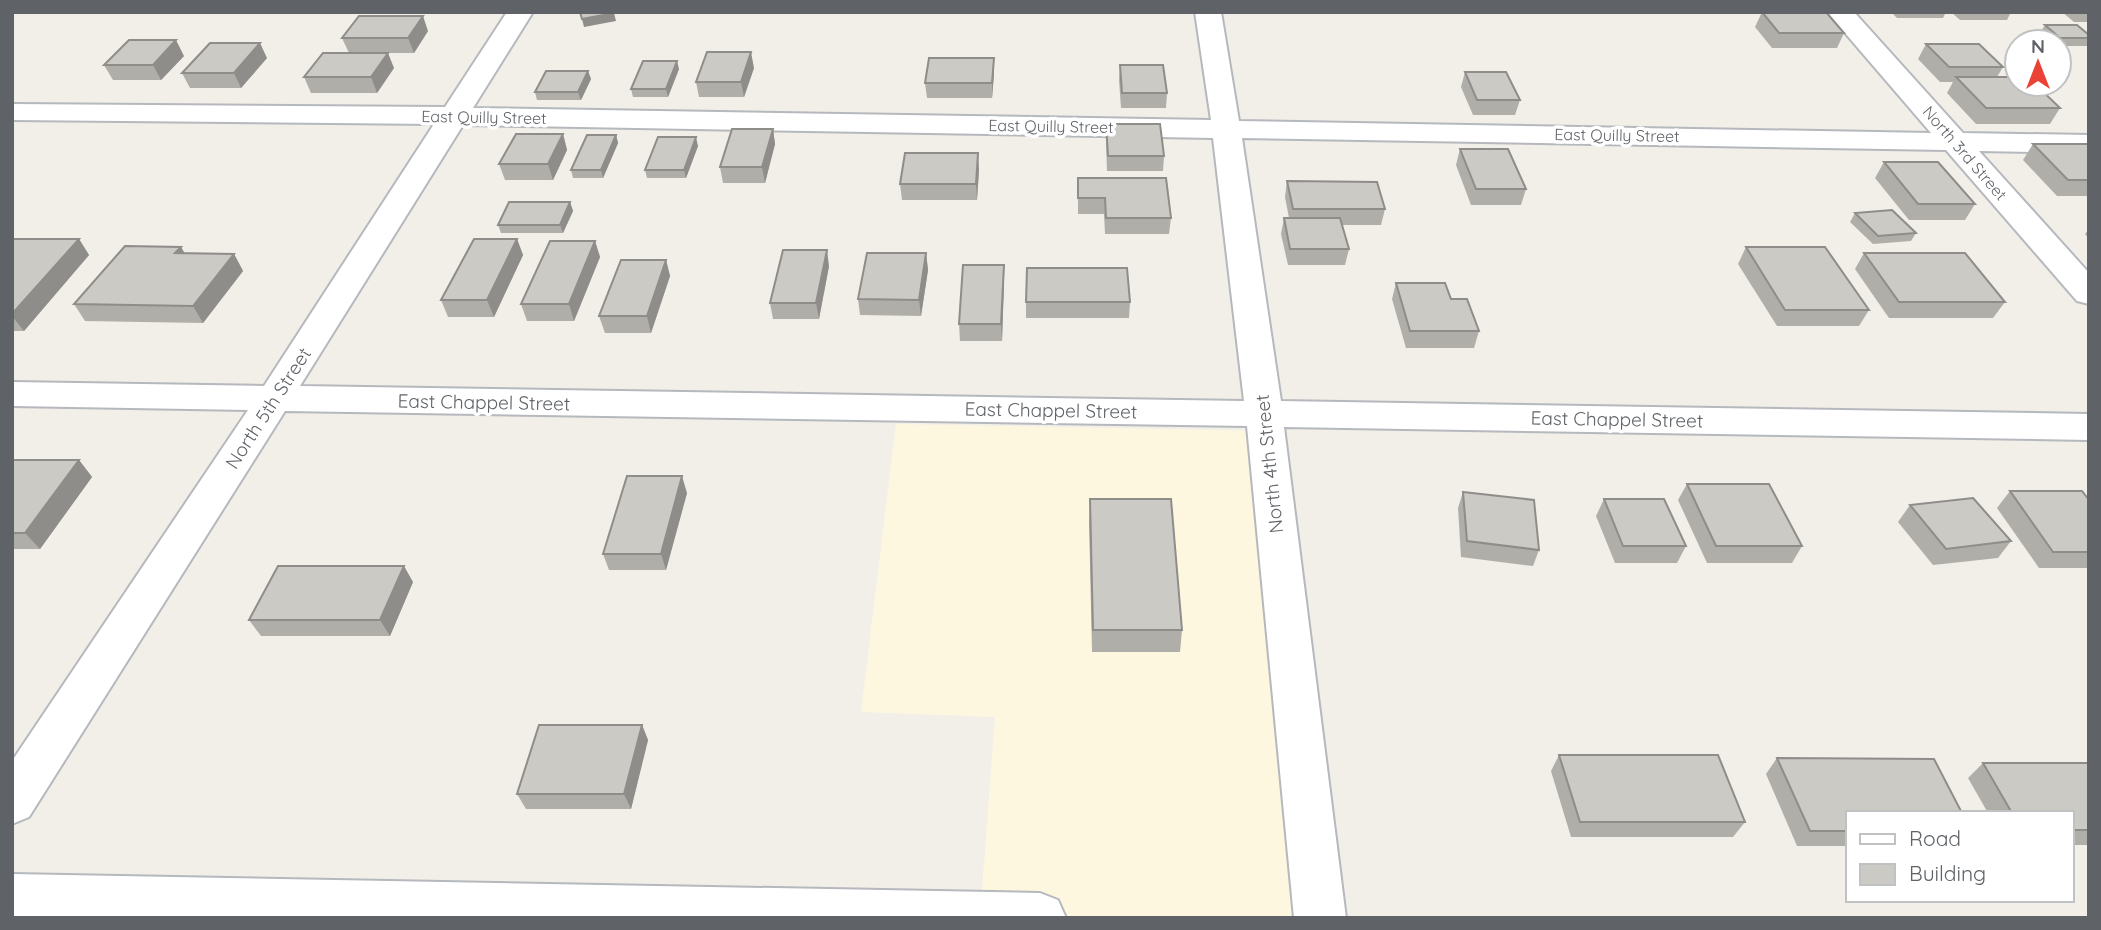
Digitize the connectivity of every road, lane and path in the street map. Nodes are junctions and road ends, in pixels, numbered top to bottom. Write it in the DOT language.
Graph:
graph roads {
  1 [pos="520,12"];
  2 [pos="1208,12"];
  3 [pos="1840,12"];
  4 [pos="12,112"];
  5 [pos="453,116"];
  6 [pos="1227,128"];
  7 [pos="1954,140"];
  8 [pos="2089,144"];
  9 [pos="2089,294"];
  10 [pos="12,394"];
  11 [pos="274,399"];
  12 [pos="1264,413"];
  13 [pos="2089,427"];
  14 [pos="12,802"];
  15 [pos="12,898"];
  16 [pos="1040,918"];
  17 [pos="1320,918"];
  1 -- 5 [label="street, North 5th Street"];
  2 -- 6 [label="street, North 4th Street"];
  3 -- 7 [label="street, North 3rd Street"];
  4 -- 5 [label="street, East Quilly Street"];
  5 -- 6 [label="street, East Quilly Street"];
  5 -- 11 [label="street, North 5th Street"];
  6 -- 7 [label="street, East Quilly Street"];
  6 -- 12 [label="street, North 4th Street"];
  7 -- 8 [label="street, East Quilly Street"];
  7 -- 9 [label="street, North 3rd Street"];
  10 -- 11 [label="street, East Chappel Street"];
  11 -- 12 [label="street, East Chappel Street"];
  11 -- 14 [label="street, North 5th Street"];
  12 -- 13 [label="street, East Chappel Street"];
  12 -- 17 [label="street, North 4th Street"];
  15 -- 16 [label="street"];
}
